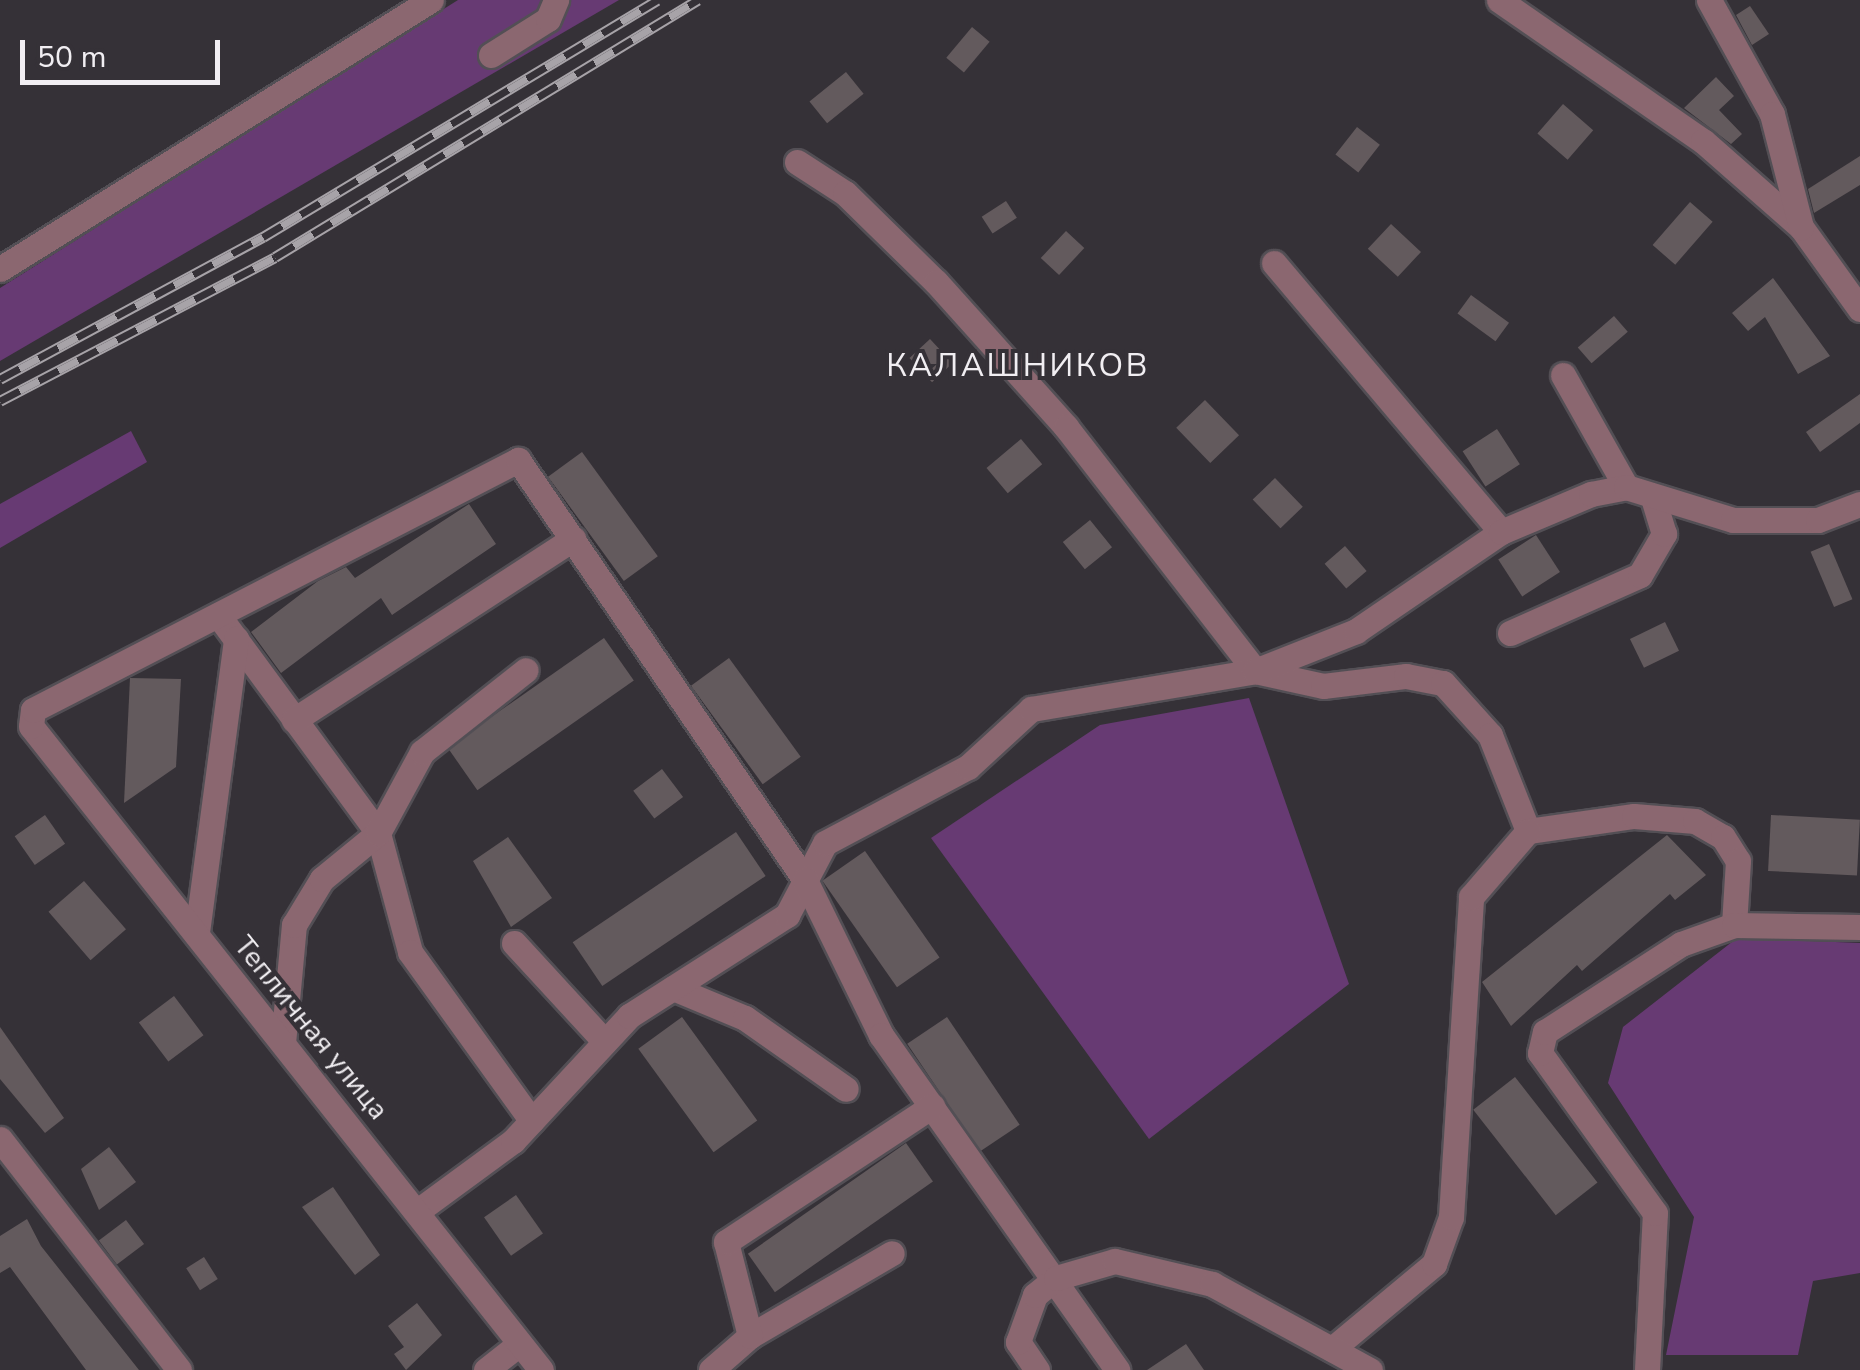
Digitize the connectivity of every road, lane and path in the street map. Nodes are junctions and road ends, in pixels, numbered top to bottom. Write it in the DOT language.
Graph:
graph roads {
  1 [pos="431,0"];
  2 [pos="556,0"];
  3 [pos="1499,0"];
  4 [pos="1708,0"];
  5 [pos="490,56"];
  6 [pos="797,162"];
  7 [pos="1801,227"];
  8 [pos="1274,263"];
  9 [pos="0,269"];
  10 [pos="1860,308"];
  11 [pos="1563,375"];
  12 [pos="1626,487"];
  13 [pos="1653,497"];
  14 [pos="1860,504"];
  15 [pos="1500,532"];
  16 [pos="573,540"];
  17 [pos="218,615"];
  18 [pos="1510,634"];
  19 [pos="236,639"];
  20 [pos="526,670"];
  21 [pos="1255,671"];
  22 [pos="294,720"];
  23 [pos="1528,831"];
  24 [pos="378,834"];
  25 [pos="805,880"];
  26 [pos="1734,925"];
  27 [pos="1860,927"];
  28 [pos="196,932"];
  29 [pos="514,943"];
  30 [pos="673,988"];
  31 [pos="606,1042"];
  32 [pos="283,1043"];
  33 [pos="846,1089"];
  34 [pos="932,1106"];
  35 [pos="532,1121"];
  36 [pos="0,1139"];
  37 [pos="419,1210"];
  38 [pos="892,1252"];
  39 [pos="1056,1278"];
  40 [pos="750,1336"];
  41 [pos="518,1344"];
  42 [pos="1332,1349"];
  43 [pos="179,1370"];
  44 [pos="486,1370"];
  45 [pos="541,1370"];
  46 [pos="710,1370"];
  47 [pos="1037,1370"];
  48 [pos="1118,1370"];
  49 [pos="1370,1370"];
  50 [pos="1647,1370"];
  1 -- 9 [label="street"];
  2 -- 5 [label="street"];
  3 -- 7 [label="street"];
  4 -- 7 [label="street"];
  6 -- 21 [label="street"];
  7 -- 10 [label="street"];
  8 -- 15 [label="street"];
  11 -- 12 [label="street"];
  12 -- 13 [label="street"];
  12 -- 15 [label="street"];
  13 -- 14 [label="street"];
  13 -- 18 [label="street"];
  15 -- 21 [label="street"];
  16 -- 17 [label="street"];
  16 -- 22 [label="street"];
  16 -- 25 [label="street"];
  17 -- 19 [label="street"];
  17 -- 28 [label="street, Тепличная улица"];
  19 -- 22 [label="street"];
  19 -- 28 [label="street"];
  20 -- 24 [label="street"];
  21 -- 23 [label="street"];
  21 -- 25 [label="street"];
  22 -- 24 [label="street"];
  23 -- 26 [label="street"];
  23 -- 42 [label="street"];
  24 -- 32 [label="street"];
  24 -- 35 [label="street"];
  25 -- 30 [label="street"];
  25 -- 34 [label="street"];
  26 -- 27 [label="street"];
  26 -- 50 [label="street"];
  28 -- 32 [label="street, Тепличная улица"];
  29 -- 31 [label="street"];
  30 -- 31 [label="street"];
  30 -- 33 [label="street"];
  31 -- 35 [label="street"];
  32 -- 37 [label="street, Тепличная улица"];
  34 -- 39 [label="street"];
  34 -- 40 [label="street"];
  35 -- 37 [label="street"];
  36 -- 43 [label="street"];
  37 -- 41 [label="street, Тепличная улица"];
  38 -- 40 [label="street"];
  39 -- 42 [label="street"];
  39 -- 47 [label="street"];
  39 -- 48 [label="street"];
  40 -- 46 [label="street"];
  41 -- 44 [label="street"];
  41 -- 45 [label="street, Тепличная улица"];
  42 -- 49 [label="street"];
}
